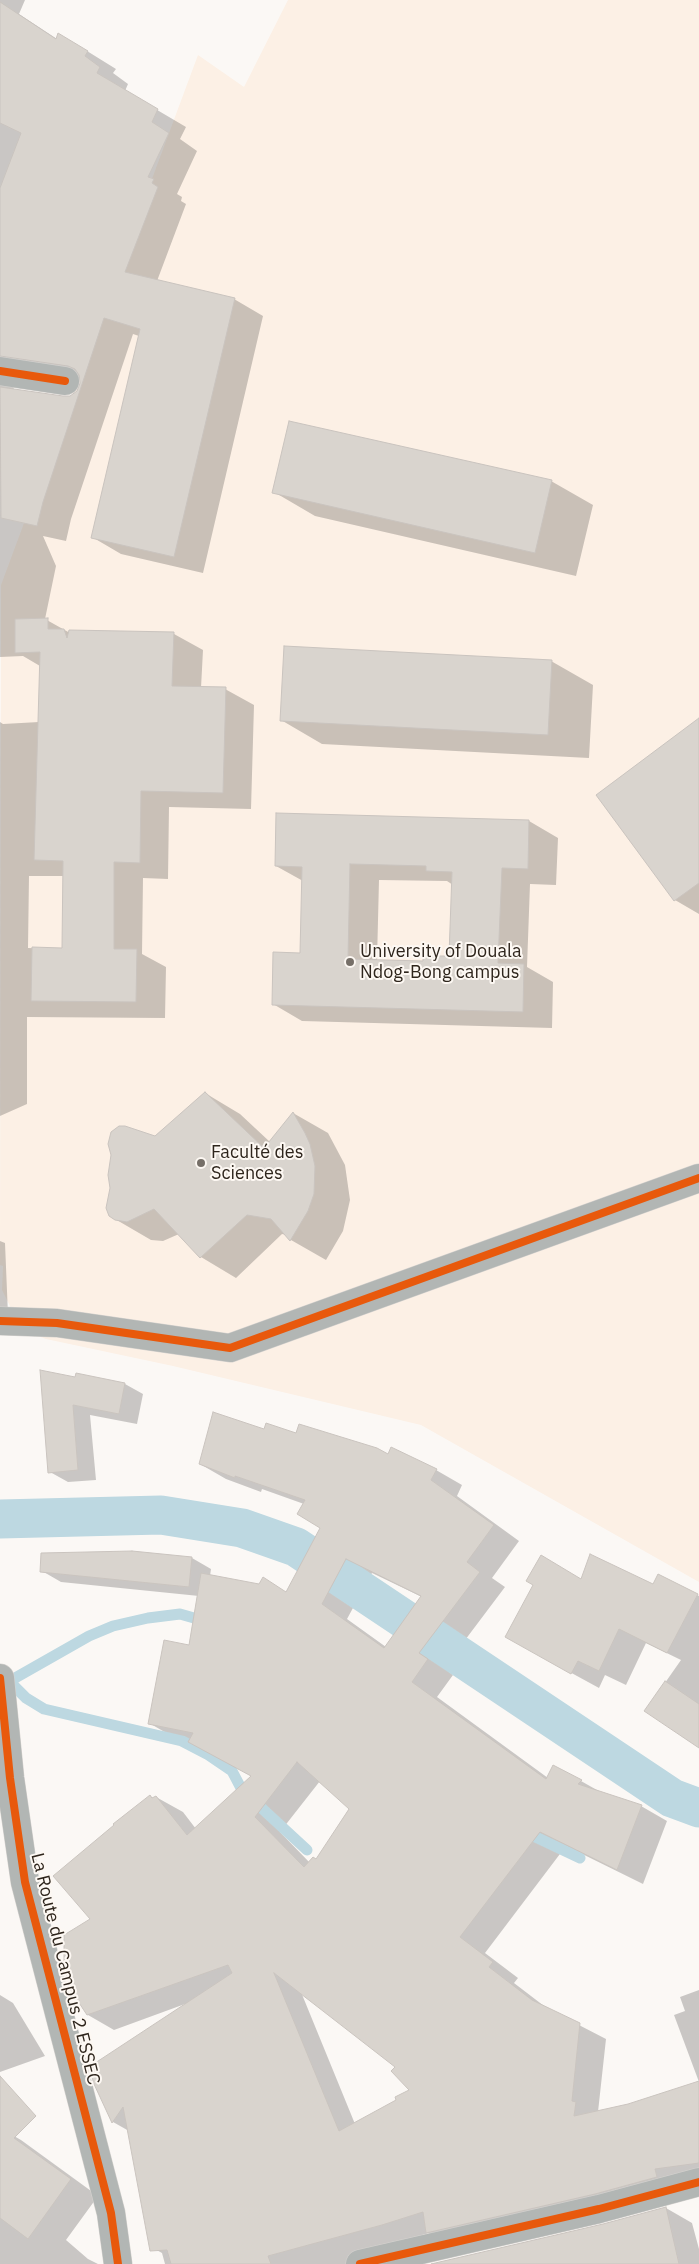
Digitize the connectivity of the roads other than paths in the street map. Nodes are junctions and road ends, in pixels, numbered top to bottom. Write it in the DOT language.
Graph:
graph roads {
  1 [pos="0,371"];
  2 [pos="66,381"];
  3 [pos="699,1178"];
  4 [pos="0,1321"];
  5 [pos="0,1678"];
  6 [pos="699,2182"];
  7 [pos="399,2260"];
  8 [pos="118,2264"];
  9 [pos="360,2264"];
  1 -- 2 [label="street"];
  3 -- 4 [label="street"];
  5 -- 8 [label="street, La Route du Campus 2 ESSEC"];
  6 -- 7 [label="street"];
  7 -- 9 [label="street"];
}
